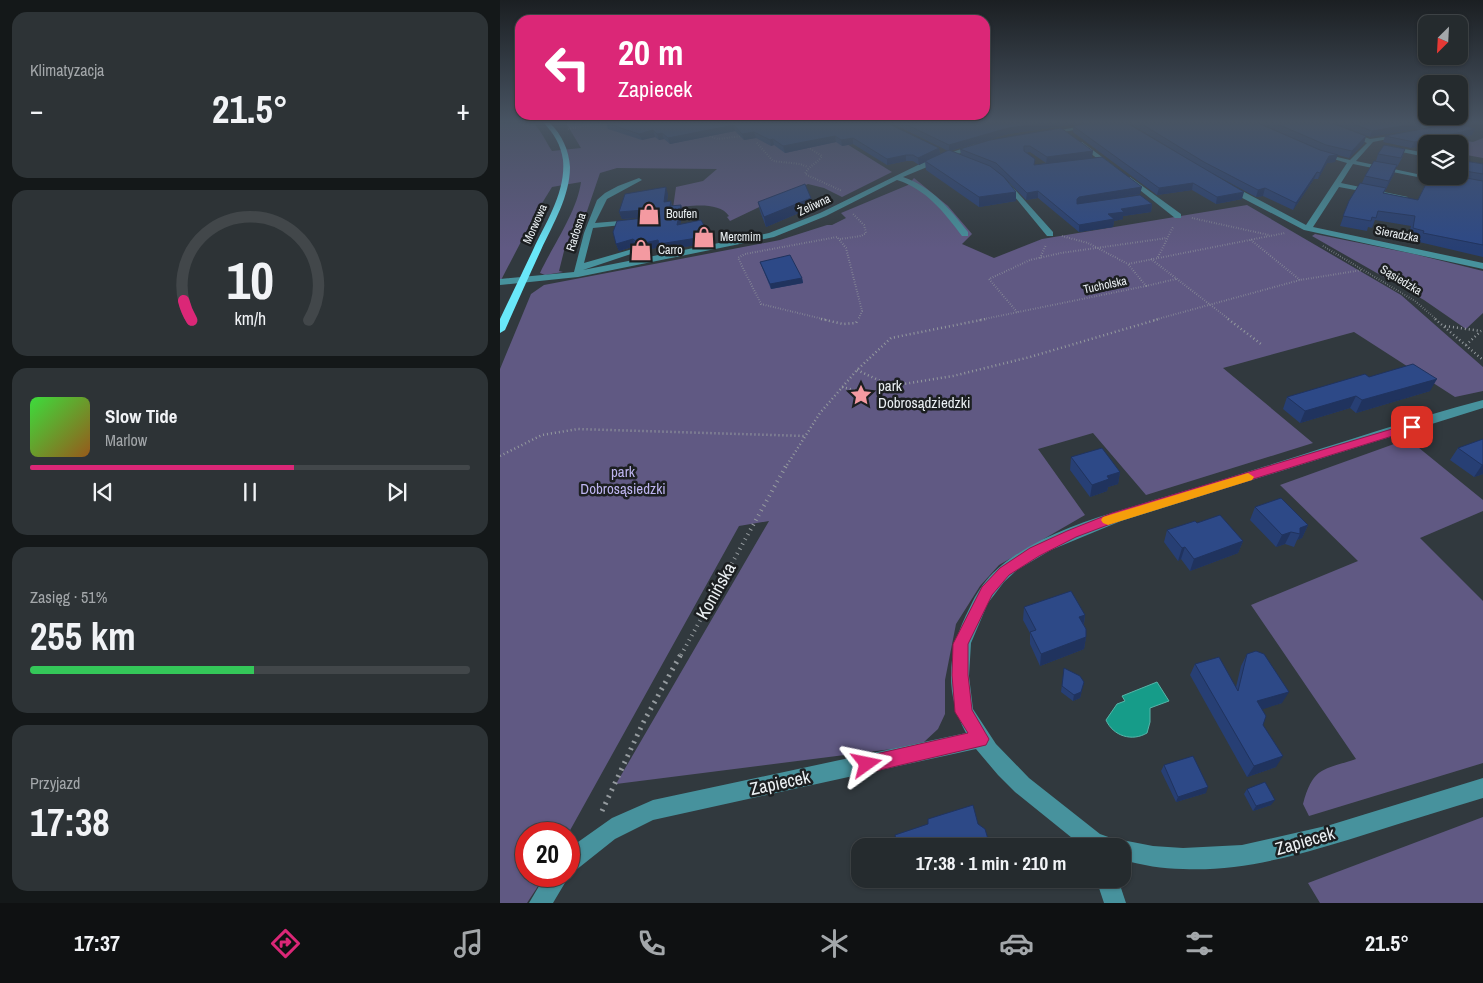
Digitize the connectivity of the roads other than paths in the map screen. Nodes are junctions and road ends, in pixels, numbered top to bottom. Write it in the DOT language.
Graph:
graph roads {
  1 [pos="565,165"];
  2 [pos="925,165"];
  3 [pos="1110,165"];
  4 [pos="1349,165"];
  5 [pos="1367,165"];
  6 [pos="1117,170"];
  7 [pos="1124,175"];
  8 [pos="1418,175"];
  9 [pos="898,178"];
  10 [pos="1002,178"];
  11 [pos="639,180"];
  12 [pos="1337,184"];
  13 [pos="1224,185"];
  14 [pos="1152,196"];
  15 [pos="1404,197"];
  16 [pos="618,198"];
  17 [pos="1143,198"];
  18 [pos="601,200"];
  19 [pos="1178,216"];
  20 [pos="638,222"];
  21 [pos="591,226"];
  22 [pos="1307,228"];
  23 [pos="966,234"];
  24 [pos="1050,234"];
  25 [pos="636,251"];
  26 [pos="1483,266"];
  27 [pos="578,271"];
  28 [pos="523,280"];
  29 [pos="500,282"];
  30 [pos="500,330"];
  31 [pos="1483,404"];
  32 [pos="980,739"];
  33 [pos="1483,788"];
  34 [pos="1090,838"];
  35 [pos="1131,852"];
  36 [pos="580,853"];
  37 [pos="551,887"];
  38 [pos="1110,888"];
  39 [pos="540,903"];
  40 [pos="1115,903"];
  1 -- 28 [label="main road, Morwowa"];
  2 -- 9 [label="street, Żeliwna"];
  3 -- 6 [label="street"];
  4 -- 12 [label="street"];
  5 -- 8 [label="street"];
  7 -- 14 [label="street"];
  9 -- 23 [label="street"];
  9 -- 27 [label="street, Żeliwna"];
  10 -- 24 [label="street"];
  11 -- 18 [label="street"];
  12 -- 15 [label="street"];
  12 -- 22 [label="street"];
  13 -- 22 [label="street"];
  14 -- 17 [label="street"];
  14 -- 19 [label="street"];
  16 -- 18 [label="street"];
  18 -- 21 [label="street, Radosna"];
  20 -- 21 [label="street"];
  21 -- 27 [label="street, Radosna"];
  22 -- 26 [label="street, Sieradzka"];
  25 -- 27 [label="street"];
  27 -- 28 [label="street, Żeliwna"];
  28 -- 29 [label="street"];
  28 -- 30 [label="main road"];
  31 -- 32 [label="street"];
  32 -- 34 [label="street"];
  32 -- 36 [label="street, Zapiecek"];
  33 -- 35 [label="street, Zapiecek"];
  37 -- 39 [label="street"];
  38 -- 40 [label="street"];
}
